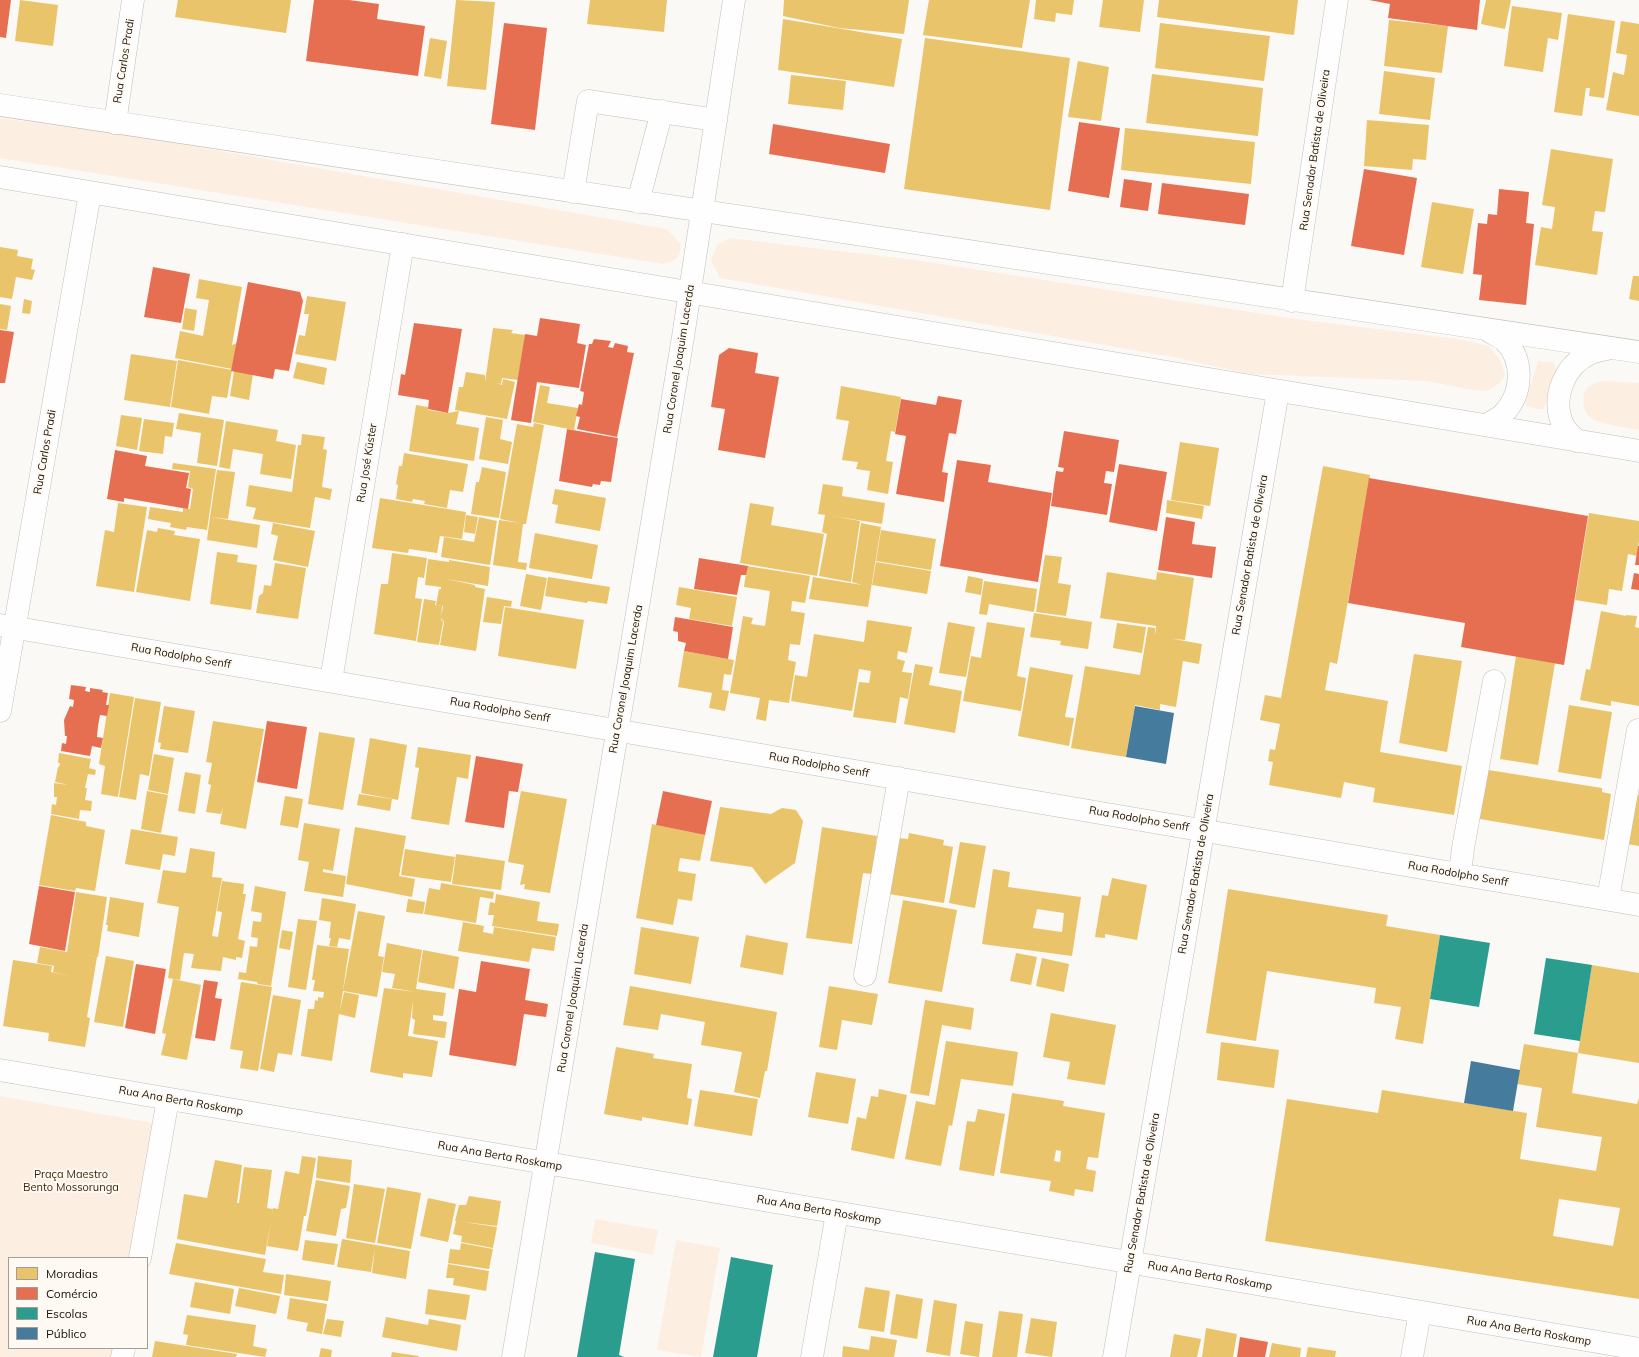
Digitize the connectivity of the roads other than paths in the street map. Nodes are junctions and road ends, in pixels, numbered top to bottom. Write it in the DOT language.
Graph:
graph roads {
  1 [pos="133,0"];
  2 [pos="734,0"];
  3 [pos="1337,0"];
  4 [pos="0,106"];
  5 [pos="662,112"];
  6 [pos="716,120"];
  7 [pos="115,123"];
  8 [pos="0,177"];
  9 [pos="90,192"];
  10 [pos="573,192"];
  11 [pos="638,202"];
  12 [pos="702,212"];
  13 [pos="402,244"];
  14 [pos="690,293"];
  15 [pos="1292,301"];
  16 [pos="1487,330"];
  17 [pos="1610,349"];
  18 [pos="1639,352"];
  19 [pos="1278,391"];
  20 [pos="1487,425"];
  21 [pos="1576,441"];
  22 [pos="1639,451"];
  23 [pos="7,626"];
  24 [pos="1494,680"];
  25 [pos="331,681"];
  26 [pos="0,711"];
  27 [pos="617,730"];
  28 [pos="1638,730"];
  29 [pos="899,778"];
  30 [pos="1203,830"];
  31 [pos="1460,874"];
  32 [pos="1608,899"];
  33 [pos="1639,905"];
  34 [pos="866,975"];
  35 [pos="0,1070"];
  36 [pos="168,1099"];
  37 [pos="546,1163"];
  38 [pos="837,1213"];
  39 [pos="140,1257"];
  40 [pos="1130,1263"];
  41 [pos="1420,1312"];
  42 [pos="1639,1349"];
  43 [pos="513,1357"];
  44 [pos="812,1357"];
  45 [pos="1114,1357"];
  46 [pos="1412,1357"];
  1 -- 7 [label="street, Rua Carlos Pradi"];
  2 -- 6 [label="street, Rua Coronel Joaquim Lacerda"];
  3 -- 15 [label="street, Rua Senador Batista de Oliveira"];
  4 -- 7 [label="street"];
  5 -- 6 [label="street"];
  5 -- 10 [label="street"];
  5 -- 11 [label="street"];
  6 -- 12 [label="street, Rua Coronel Joaquim Lacerda"];
  7 -- 10 [label="street"];
  8 -- 9 [label="street"];
  9 -- 13 [label="street"];
  9 -- 23 [label="street, Rua Carlos Pradi"];
  10 -- 11 [label="street"];
  11 -- 12 [label="street"];
  12 -- 14 [label="street, Rua Coronel Joaquim Lacerda"];
  12 -- 15 [label="street"];
  13 -- 14 [label="street"];
  13 -- 25 [label="street, Rua José Küster"];
  14 -- 19 [label="street"];
  14 -- 27 [label="street, Rua Coronel Joaquim Lacerda"];
  15 -- 16 [label="street"];
  16 -- 17 [label="street"];
  16 -- 20 [label="street"];
  17 -- 18 [label="street"];
  17 -- 21 [label="street"];
  19 -- 20 [label="street"];
  19 -- 30 [label="street, Rua Senador Batista de Oliveira"];
  20 -- 21 [label="street"];
  21 -- 22 [label="street"];
  23 -- 25 [label="street, Rua Rodolpho Senff"];
  23 -- 26 [label="street, Rua Carlos Pradi"];
  24 -- 31 [label="street"];
  25 -- 27 [label="street, Rua Rodolpho Senff"];
  27 -- 29 [label="street, Rua Rodolpho Senff"];
  27 -- 37 [label="street, Rua Coronel Joaquim Lacerda"];
  28 -- 32 [label="street"];
  29 -- 30 [label="street, Rua Rodolpho Senff"];
  29 -- 34 [label="street"];
  30 -- 31 [label="street, Rua Rodolpho Senff"];
  30 -- 40 [label="street, Rua Senador Batista de Oliveira"];
  31 -- 32 [label="street, Rua Rodolpho Senff"];
  32 -- 33 [label="street, Rua Rodolpho Senff"];
  35 -- 36 [label="street, Rua Ana Berta Roskamp"];
  36 -- 37 [label="street, Rua Ana Berta Roskamp"];
  36 -- 39 [label="street"];
  37 -- 38 [label="street, Rua Ana Berta Roskamp"];
  37 -- 43 [label="street, Rua Coronel Joaquim Lacerda"];
  38 -- 40 [label="street, Rua Ana Berta Roskamp"];
  38 -- 44 [label="street"];
  40 -- 41 [label="street, Rua Ana Berta Roskamp"];
  40 -- 45 [label="street, Rua Senador Batista de Oliveira"];
  41 -- 42 [label="street, Rua Ana Berta Roskamp"];
  41 -- 46 [label="street"];
}
